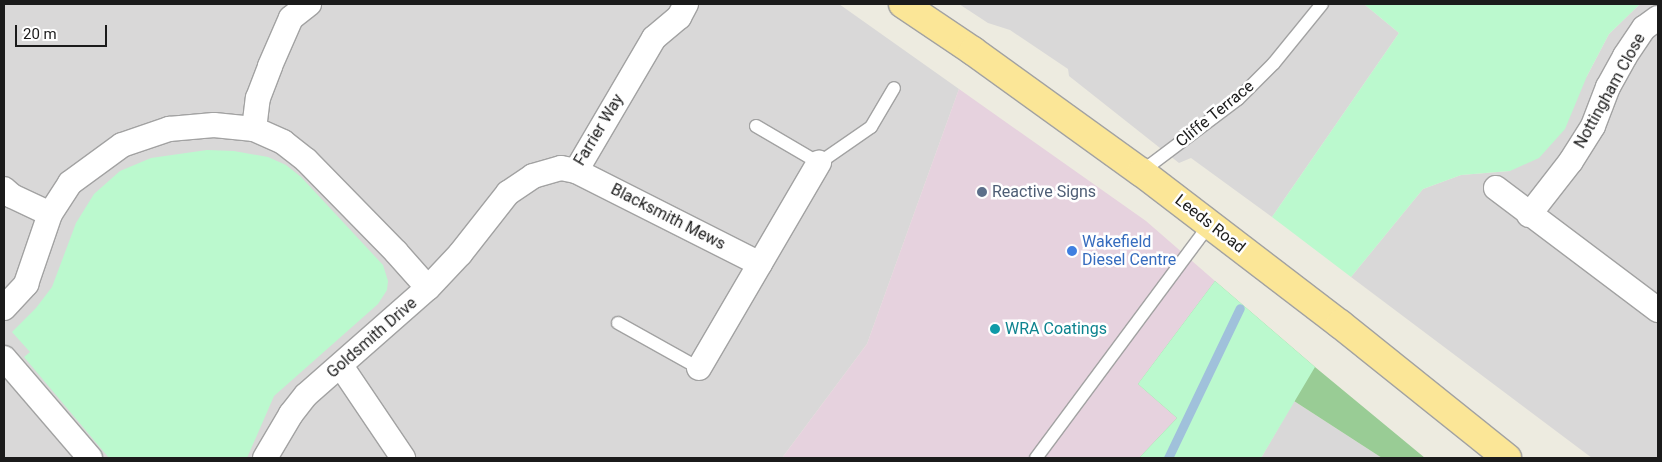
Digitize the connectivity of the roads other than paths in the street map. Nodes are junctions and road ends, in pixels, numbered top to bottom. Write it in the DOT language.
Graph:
graph roads {
  1 [pos="308,4"];
  2 [pos="686,4"];
  3 [pos="903,4"];
  4 [pos="1322,4"];
  5 [pos="1658,18"];
  6 [pos="894,88"];
  7 [pos="756,126"];
  8 [pos="254,129"];
  9 [pos="819,163"];
  10 [pos="576,171"];
  11 [pos="1141,172"];
  12 [pos="1496,188"];
  13 [pos="4,189"];
  14 [pos="50,214"];
  15 [pos="1529,216"];
  16 [pos="1210,224"];
  17 [pos="760,264"];
  18 [pos="428,288"];
  19 [pos="4,308"];
  20 [pos="1658,310"];
  21 [pos="618,324"];
  22 [pos="4,358"];
  23 [pos="341,366"];
  24 [pos="699,368"];
  25 [pos="90,458"];
  26 [pos="266,458"];
  27 [pos="403,458"];
  28 [pos="1036,458"];
  29 [pos="1507,458"];
  1 -- 8 [label="street"];
  2 -- 10 [label="street, Farrier Way"];
  3 -- 11 [label="main road, Leeds Road"];
  4 -- 11 [label="lane, Cliffe Terrace"];
  5 -- 15 [label="street, Nottingham Close"];
  6 -- 9 [label="lane"];
  7 -- 9 [label="lane"];
  8 -- 14 [label="street, Goldsmith Drive"];
  8 -- 18 [label="street, Goldsmith Drive"];
  9 -- 17 [label="street"];
  10 -- 17 [label="street, Blacksmith Mews"];
  10 -- 18 [label="street, Farrier Way"];
  11 -- 16 [label="main road, Leeds Road"];
  12 -- 15 [label="street"];
  13 -- 14 [label="street"];
  14 -- 19 [label="street, Goldsmith Drive"];
  15 -- 20 [label="street"];
  16 -- 28 [label="lane"];
  16 -- 29 [label="main road, Leeds Road"];
  17 -- 24 [label="street"];
  18 -- 23 [label="street, Goldsmith Drive"];
  21 -- 24 [label="lane"];
  22 -- 25 [label="street"];
  23 -- 26 [label="street, Goldsmith Drive"];
  23 -- 27 [label="street"];
}
